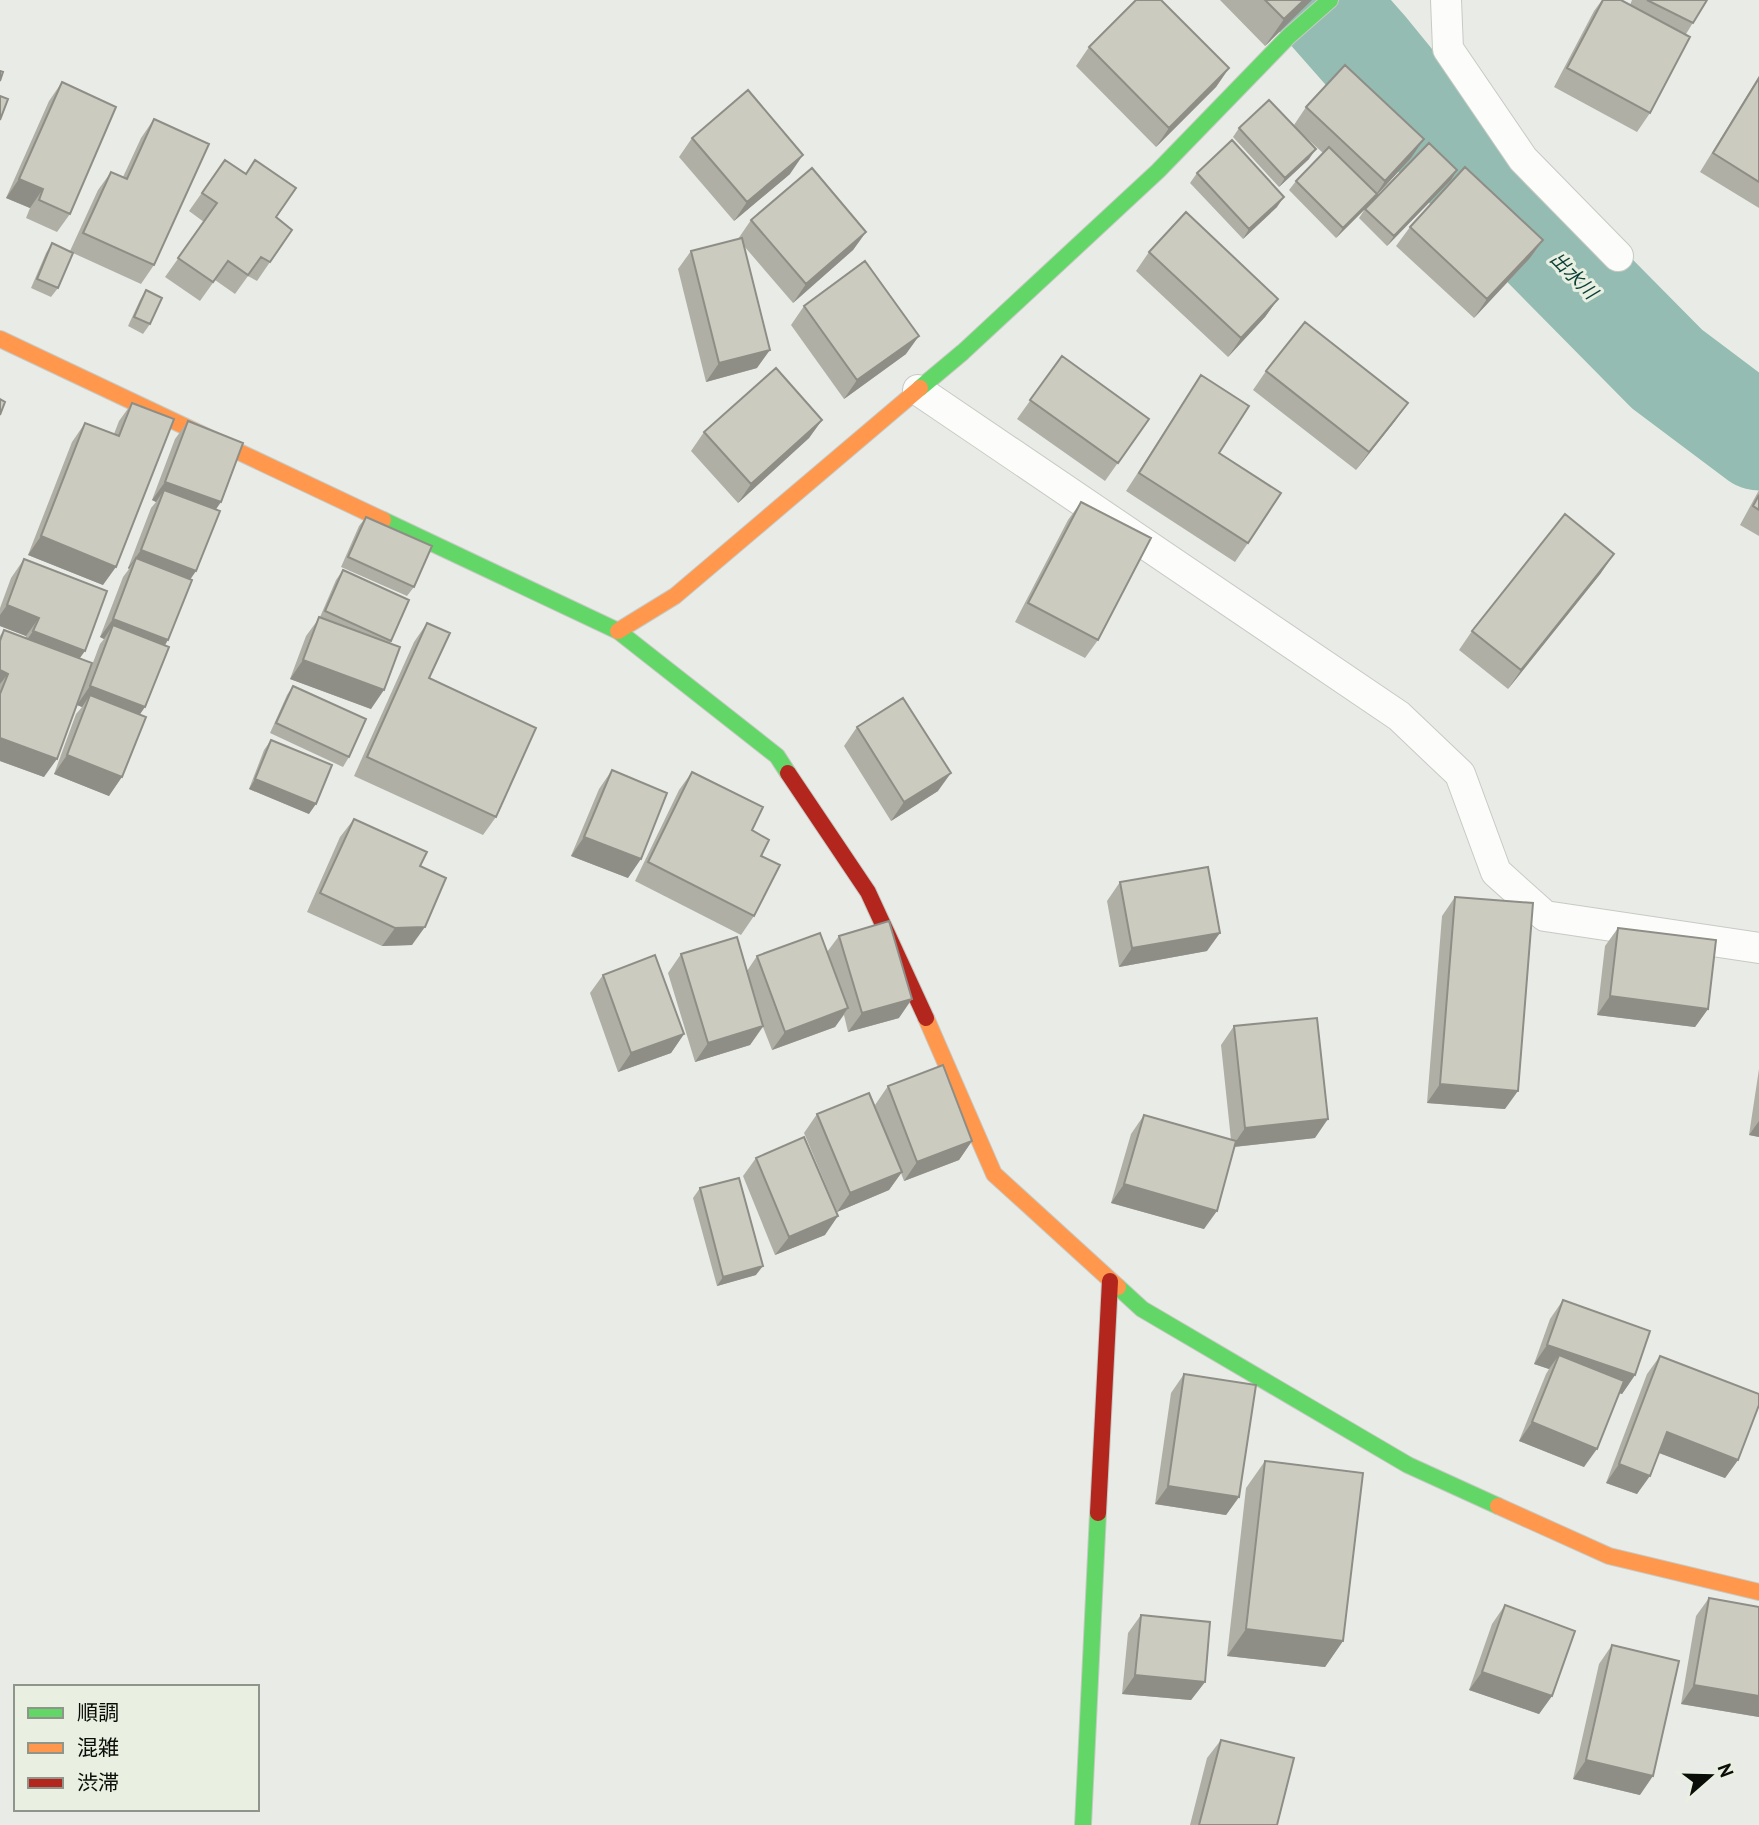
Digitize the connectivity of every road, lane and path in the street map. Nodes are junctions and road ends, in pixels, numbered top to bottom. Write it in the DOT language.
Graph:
graph roads {
  1 [pos="1330,0"];
  2 [pos="1446,0"];
  3 [pos="1618,256"];
  4 [pos="0,340"];
  5 [pos="918,390"];
  6 [pos="618,631"];
  7 [pos="1759,948"];
  8 [pos="1110,1280"];
  9 [pos="1759,1592"];
  10 [pos="1083,1825"];
  1 -- 5 [label="street"];
  2 -- 3 [label="lane"];
  4 -- 6 [label="street"];
  5 -- 6 [label="street"];
  5 -- 7 [label="lane"];
  6 -- 8 [label="street"];
  8 -- 9 [label="street"];
  8 -- 10 [label="street"];
}
